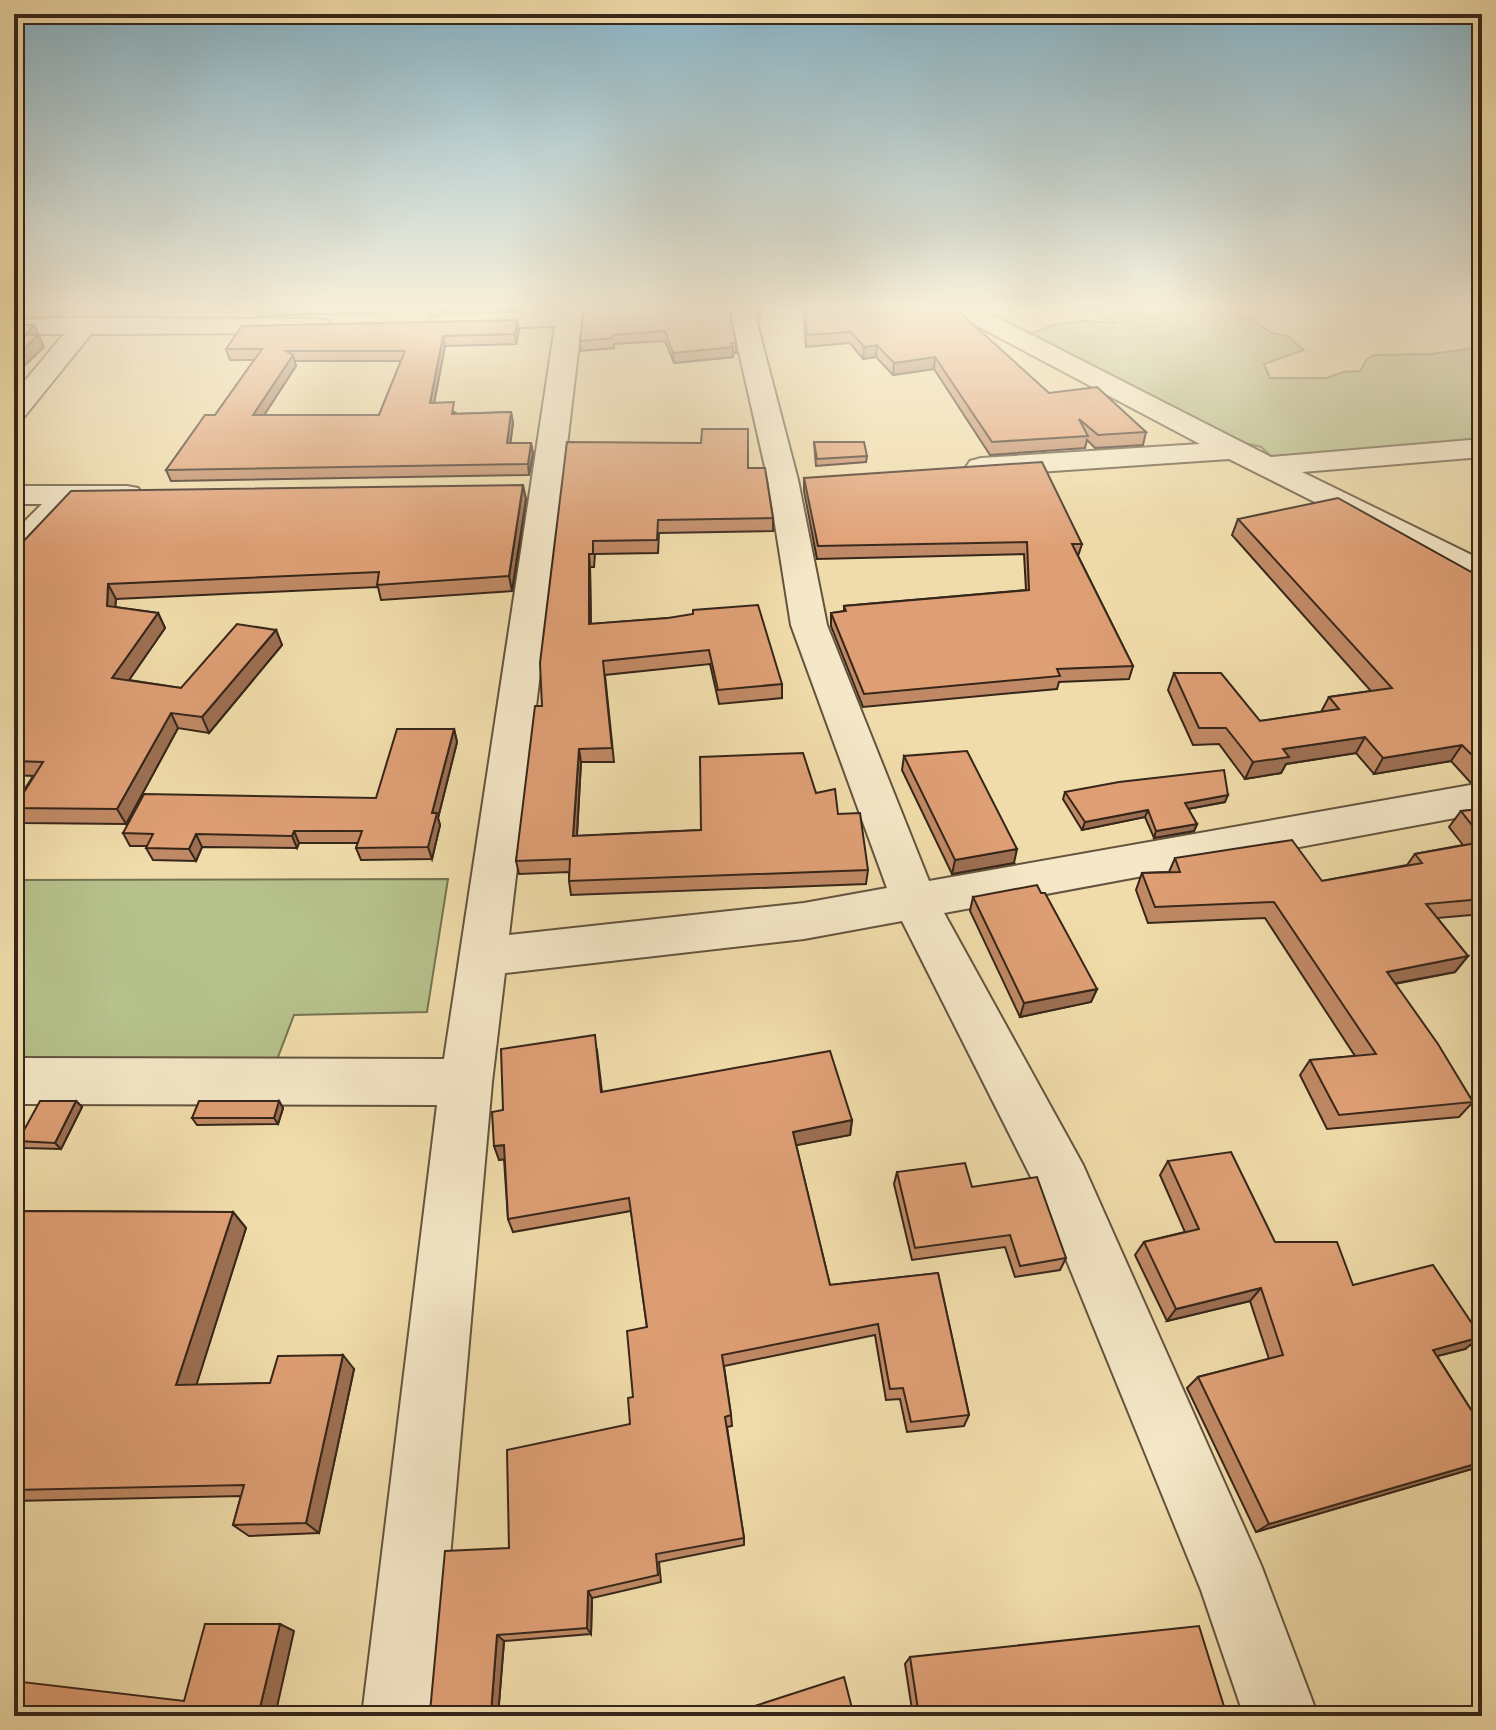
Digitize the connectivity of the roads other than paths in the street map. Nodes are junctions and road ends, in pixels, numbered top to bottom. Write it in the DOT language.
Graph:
graph roads {
  1 [pos="32,389"];
  2 [pos="555,389"];
  3 [pos="768,389"];
  4 [pos="1116,389"];
  5 [pos="14,411"];
  6 [pos="1482,448"];
  7 [pos="1234,450"];
  8 [pos="1268,467"];
  9 [pos="955,469"];
  10 [pos="14,495"];
  11 [pos="68,495"];
  12 [pos="162,495"];
  13 [pos="14,551"];
  14 [pos="1482,573"];
  15 [pos="1482,798"];
  16 [pos="915,902"];
  17 [pos="485,956"];
  18 [pos="14,1081"];
  19 [pos="466,1082"];
  20 [pos="399,1716"];
  21 [pos="1281,1716"];
  1 -- 5 [label="street"];
  2 -- 17 [label="street"];
  3 -- 16 [label="street"];
  4 -- 7 [label="street"];
  6 -- 8 [label="street"];
  7 -- 8 [label="street"];
  7 -- 9 [label="street"];
  8 -- 14 [label="street"];
  10 -- 11 [label="street"];
  11 -- 12 [label="street"];
  11 -- 13 [label="street"];
  15 -- 16 [label="street"];
  16 -- 17 [label="street"];
  16 -- 21 [label="street"];
  17 -- 19 [label="street"];
  18 -- 19 [label="street"];
  19 -- 20 [label="street"];
}
